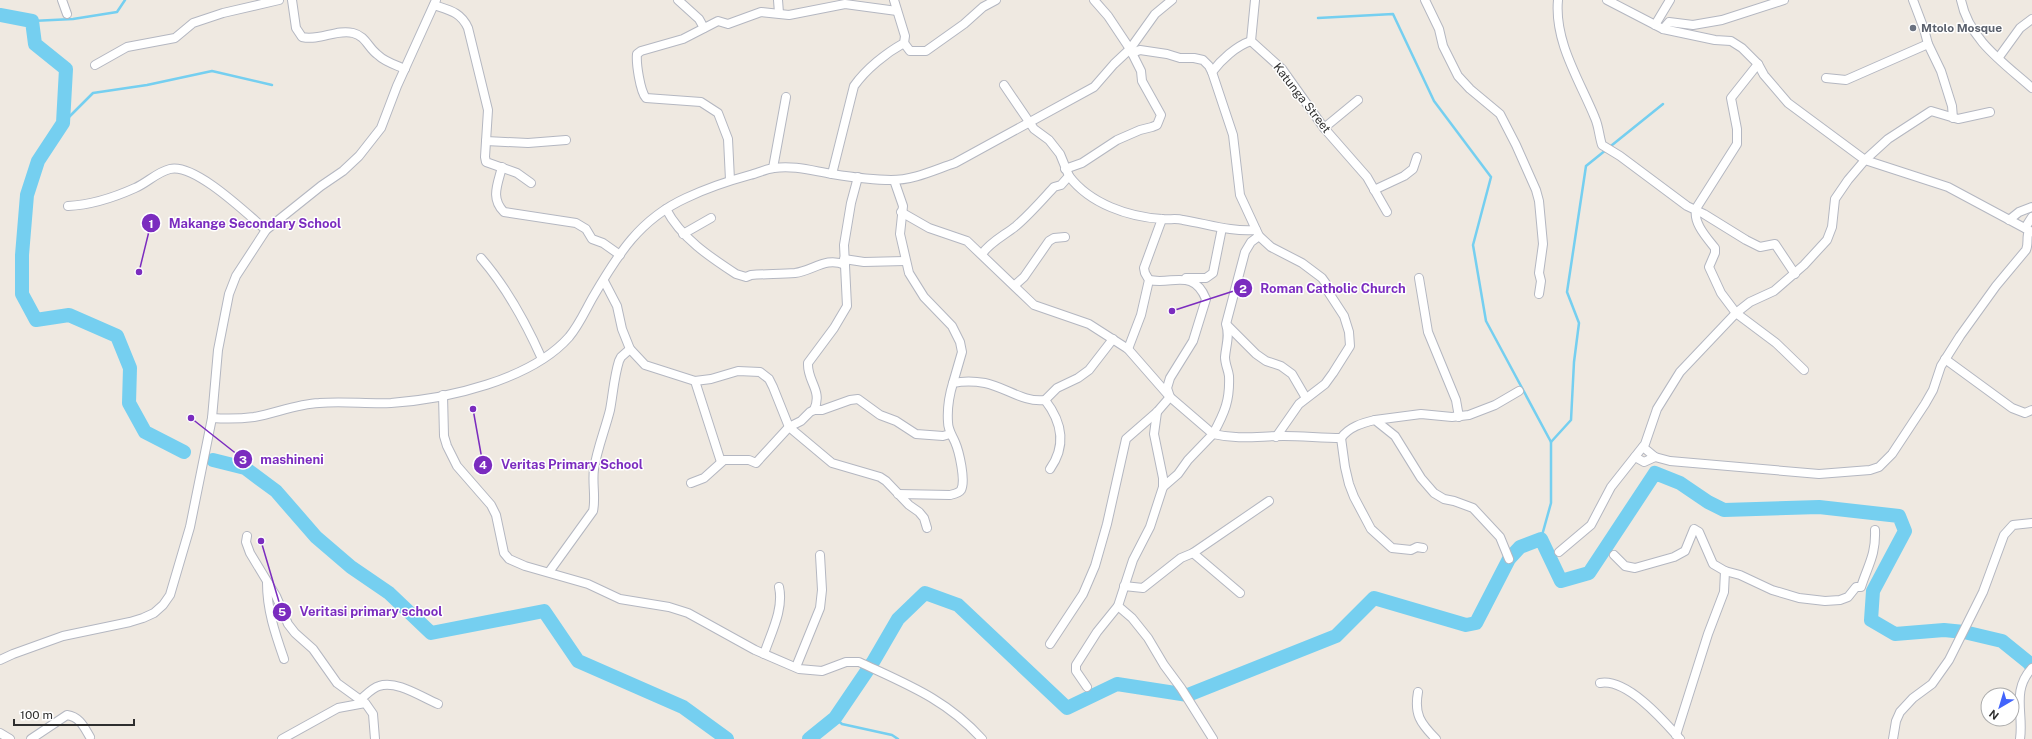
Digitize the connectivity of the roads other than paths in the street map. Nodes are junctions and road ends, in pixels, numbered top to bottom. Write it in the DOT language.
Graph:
graph roads {
  1 [pos="62,0"];
  2 [pos="279,0"];
  3 [pos="292,0"];
  4 [pos="678,0"];
  5 [pos="778,0"];
  6 [pos="894,0"];
  7 [pos="996,0"];
  8 [pos="1094,0"];
  9 [pos="1172,0"];
  10 [pos="1255,0"];
  11 [pos="1425,0"];
  12 [pos="1558,0"];
  13 [pos="1607,0"];
  14 [pos="1670,0"];
  15 [pos="1784,0"];
  16 [pos="1913,0"];
  17 [pos="1961,0"];
  18 [pos="435,3"];
  19 [pos="897,11"];
  20 [pos="779,13"];
  21 [pos="67,14"];
  22 [pos="2032,19"];
  23 [pos="1659,27"];
  24 [pos="704,28"];
  25 [pos="1251,41"];
  26 [pos="904,43"];
  27 [pos="1928,44"];
  28 [pos="1131,51"];
  29 [pos="1999,58"];
  30 [pos="1758,64"];
  31 [pos="95,65"];
  32 [pos="405,69"];
  33 [pos="1212,72"];
  34 [pos="1826,78"];
  35 [pos="1004,85"];
  36 [pos="2032,88"];
  37 [pos="786,97"];
  38 [pos="1358,100"];
  39 [pos="1990,112"];
  40 [pos="1953,118"];
  41 [pos="1030,123"];
  42 [pos="1324,128"];
  43 [pos="566,140"];
  44 [pos="486,141"];
  45 [pos="1417,157"];
  46 [pos="1865,160"];
  47 [pos="502,166"];
  48 [pos="773,168"];
  49 [pos="1067,173"];
  50 [pos="832,174"];
  51 [pos="858,177"];
  52 [pos="730,180"];
  53 [pos="894,180"];
  54 [pos="531,183"];
  55 [pos="1374,190"];
  56 [pos="68,206"];
  57 [pos="2032,207"];
  58 [pos="666,209"];
  59 [pos="1695,211"];
  60 [pos="901,212"];
  61 [pos="1388,212"];
  62 [pos="2032,217"];
  63 [pos="711,218"];
  64 [pos="1162,219"];
  65 [pos="2009,220"];
  66 [pos="1222,228"];
  67 [pos="266,230"];
  68 [pos="2029,230"];
  69 [pos="1257,233"];
  70 [pos="683,234"];
  71 [pos="1065,237"];
  72 [pos="620,254"];
  73 [pos="982,254"];
  74 [pos="481,258"];
  75 [pos="905,261"];
  76 [pos="845,262"];
  77 [pos="1795,274"];
  78 [pos="1418,278"];
  79 [pos="1184,279"];
  80 [pos="1149,280"];
  81 [pos="604,281"];
  82 [pos="1014,285"];
  83 [pos="1539,294"];
  84 [pos="1736,313"];
  85 [pos="1226,324"];
  86 [pos="1112,338"];
  87 [pos="630,349"];
  88 [pos="1128,349"];
  89 [pos="542,359"];
  90 [pos="1945,359"];
  91 [pos="1804,370"];
  92 [pos="695,381"];
  93 [pos="953,383"];
  94 [pos="1519,391"];
  95 [pos="443,395"];
  96 [pos="1170,397"];
  97 [pos="1306,398"];
  98 [pos="1045,400"];
  99 [pos="814,410"];
  100 [pos="2032,410"];
  101 [pos="1158,412"];
  102 [pos="1459,417"];
  103 [pos="212,418"];
  104 [pos="1375,420"];
  105 [pos="788,428"];
  106 [pos="950,434"];
  107 [pos="1213,434"];
  108 [pos="1276,437"];
  109 [pos="1340,438"];
  110 [pos="1643,447"];
  111 [pos="1634,457"];
  112 [pos="1655,457"];
  113 [pos="721,462"];
  114 [pos="1050,469"];
  115 [pos="691,483"];
  116 [pos="1163,486"];
  117 [pos="898,494"];
  118 [pos="1269,501"];
  119 [pos="2032,523"];
  120 [pos="927,528"];
  121 [pos="1875,530"];
  122 [pos="247,536"];
  123 [pos="1423,548"];
  124 [pos="1559,552"];
  125 [pos="1193,553"];
  126 [pos="820,555"];
  127 [pos="1614,555"];
  128 [pos="1509,559"];
  129 [pos="1725,571"];
  130 [pos="549,572"];
  131 [pos="268,582"];
  132 [pos="1124,586"];
  133 [pos="778,587"];
  134 [pos="1240,593"];
  135 [pos="1118,606"];
  136 [pos="1050,644"];
  137 [pos="764,654"];
  138 [pos="284,659"];
  139 [pos="0,660"];
  140 [pos="796,667"];
  141 [pos="2032,668"];
  142 [pos="1600,683"];
  143 [pos="1087,687"];
  144 [pos="1418,692"];
  145 [pos="363,701"];
  146 [pos="438,704"];
  147 [pos="0,734"];
  148 [pos="90,737"];
  149 [pos="1678,737"];
  150 [pos="10,739"];
  151 [pos="31,739"];
  152 [pos="282,739"];
  153 [pos="375,739"];
  154 [pos="982,739"];
  155 [pos="1212,739"];
  156 [pos="1436,739"];
  157 [pos="1893,739"];
  158 [pos="2020,739"];
  1 -- 21 [label="street"];
  2 -- 31 [label="street"];
  3 -- 32 [label="street"];
  4 -- 24 [label="street"];
  5 -- 20 [label="street"];
  6 -- 19 [label="street"];
  7 -- 26 [label="street"];
  8 -- 28 [label="street"];
  9 -- 28 [label="street"];
  10 -- 25 [label="street"];
  11 -- 83 [label="street"];
  12 -- 59 [label="street"];
  13 -- 23 [label="street"];
  14 -- 23 [label="street"];
  15 -- 23 [label="street"];
  16 -- 27 [label="street"];
  17 -- 29 [label="street"];
  18 -- 32 [label="street"];
  18 -- 44 [label="street"];
  19 -- 20 [label="street"];
  19 -- 26 [label="street"];
  20 -- 24 [label="street"];
  22 -- 29 [label="street"];
  23 -- 30 [label="street"];
  24 -- 52 [label="street"];
  25 -- 33 [label="street"];
  25 -- 42 [label="street, Katunga Street"];
  26 -- 50 [label="street"];
  27 -- 34 [label="street"];
  27 -- 40 [label="street"];
  28 -- 33 [label="street"];
  28 -- 41 [label="street"];
  28 -- 49 [label="street"];
  29 -- 36 [label="street"];
  30 -- 46 [label="street"];
  30 -- 59 [label="street"];
  32 -- 67 [label="street"];
  33 -- 69 [label="street"];
  35 -- 41 [label="street"];
  37 -- 48 [label="street"];
  38 -- 42 [label="street"];
  39 -- 40 [label="street"];
  40 -- 46 [label="street"];
  41 -- 49 [label="street"];
  41 -- 53 [label="street"];
  42 -- 55 [label="street, Katunga Street"];
  43 -- 44 [label="street"];
  44 -- 47 [label="street"];
  45 -- 55 [label="street"];
  46 -- 65 [label="street"];
  46 -- 77 [label="street"];
  47 -- 54 [label="street"];
  47 -- 72 [label="street"];
  48 -- 50 [label="street"];
  48 -- 52 [label="street"];
  49 -- 64 [label="street"];
  49 -- 73 [label="street"];
  50 -- 51 [label="street"];
  51 -- 53 [label="street"];
  51 -- 76 [label="street"];
  52 -- 58 [label="street"];
  53 -- 60 [label="street"];
  55 -- 61 [label="street, Katunga Street"];
  56 -- 67 [label="street"];
  57 -- 65 [label="street"];
  58 -- 70 [label="street"];
  58 -- 72 [label="street"];
  59 -- 77 [label="street"];
  59 -- 84 [label="street"];
  60 -- 73 [label="street"];
  60 -- 75 [label="street"];
  62 -- 68 [label="street"];
  63 -- 70 [label="street"];
  64 -- 66 [label="street"];
  64 -- 80 [label="street"];
  65 -- 68 [label="street"];
  66 -- 69 [label="street"];
  66 -- 79 [label="street"];
  67 -- 103 [label="street"];
  68 -- 90 [label="street"];
  69 -- 85 [label="street"];
  69 -- 97 [label="street"];
  70 -- 76 [label="street"];
  71 -- 82 [label="street"];
  72 -- 81 [label="street"];
  73 -- 82 [label="street"];
  74 -- 89 [label="street"];
  75 -- 76 [label="street"];
  75 -- 93 [label="street"];
  76 -- 99 [label="street"];
  77 -- 84 [label="street"];
  78 -- 102 [label="street"];
  79 -- 80 [label="street"];
  79 -- 96 [label="street"];
  80 -- 88 [label="street"];
  81 -- 87 [label="street"];
  81 -- 89 [label="street"];
  82 -- 86 [label="street"];
  84 -- 91 [label="street"];
  84 -- 110 [label="street"];
  85 -- 97 [label="street"];
  85 -- 107 [label="street"];
  86 -- 88 [label="street"];
  86 -- 98 [label="street"];
  87 -- 92 [label="street"];
  87 -- 130 [label="street"];
  88 -- 96 [label="street"];
  89 -- 95 [label="street"];
  90 -- 100 [label="street"];
  90 -- 112 [label="street"];
  92 -- 105 [label="street"];
  92 -- 113 [label="street"];
  93 -- 98 [label="street"];
  93 -- 106 [label="street"];
  94 -- 102 [label="street"];
  95 -- 103 [label="street"];
  95 -- 130 [label="street"];
  96 -- 101 [label="street"];
  96 -- 107 [label="street"];
  97 -- 108 [label="street"];
  98 -- 114 [label="street"];
  99 -- 105 [label="street"];
  99 -- 106 [label="street"];
  101 -- 116 [label="street"];
  101 -- 136 [label="street"];
  102 -- 104 [label="street"];
  103 -- 139 [label="street"];
  104 -- 109 [label="street"];
  104 -- 128 [label="street"];
  105 -- 113 [label="street"];
  105 -- 117 [label="street"];
  106 -- 117 [label="street"];
  107 -- 108 [label="street"];
  107 -- 116 [label="street"];
  108 -- 109 [label="street"];
  109 -- 123 [label="street"];
  110 -- 111 [label="street"];
  110 -- 112 [label="street"];
  111 -- 112 [label="street"];
  111 -- 124 [label="street"];
  113 -- 115 [label="street"];
  116 -- 132 [label="street"];
  117 -- 120 [label="street"];
  118 -- 125 [label="street"];
  119 -- 157 [label="street"];
  121 -- 129 [label="street"];
  122 -- 131 [label="street"];
  125 -- 132 [label="street"];
  125 -- 134 [label="street"];
  126 -- 140 [label="street"];
  127 -- 129 [label="street"];
  129 -- 149 [label="street"];
  130 -- 137 [label="street"];
  131 -- 138 [label="street"];
  131 -- 145 [label="street"];
  132 -- 135 [label="street"];
  133 -- 137 [label="street"];
  135 -- 143 [label="street"];
  135 -- 155 [label="street"];
  137 -- 140 [label="street"];
  140 -- 154 [label="street"];
  141 -- 158 [label="street"];
  142 -- 149 [label="street"];
  144 -- 156 [label="street"];
  145 -- 146 [label="street"];
  145 -- 152 [label="street"];
  145 -- 153 [label="street"];
  147 -- 150 [label="street"];
  148 -- 151 [label="street"];
}
